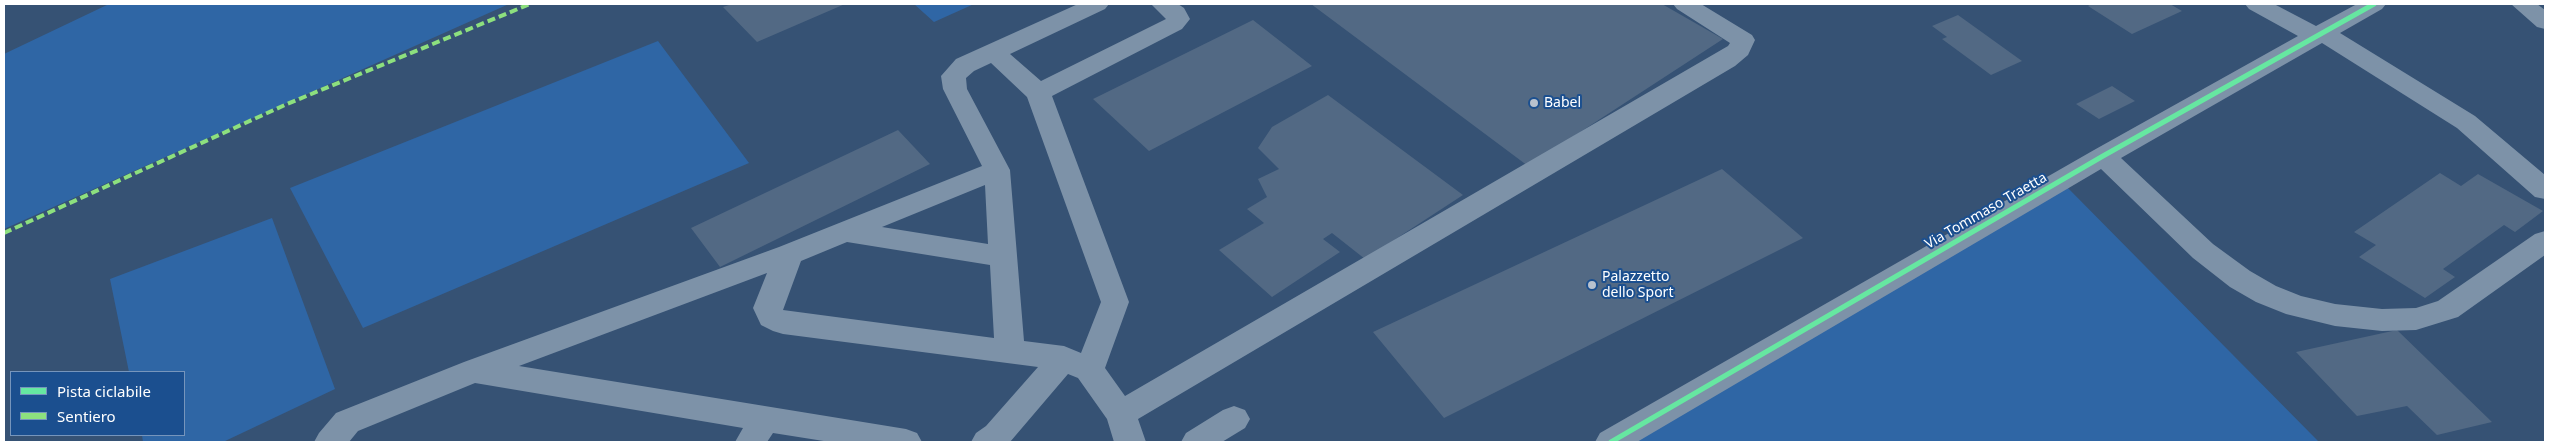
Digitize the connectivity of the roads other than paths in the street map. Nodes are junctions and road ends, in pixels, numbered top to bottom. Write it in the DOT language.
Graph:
graph roads {
  1 [pos="1097,4"];
  2 [pos="1163,4"];
  3 [pos="1685,4"];
  4 [pos="2257,4"];
  5 [pos="2374,4"];
  6 [pos="2523,4"];
  7 [pos="2545,22"];
  8 [pos="2320,35"];
  9 [pos="994,52"];
  10 [pos="1038,93"];
  11 [pos="2103,156"];
  12 [pos="997,170"];
  13 [pos="2545,190"];
  14 [pos="843,231"];
  15 [pos="2545,241"];
  16 [pos="789,254"];
  17 [pos="1003,257"];
  18 [pos="1010,351"];
  19 [pos="1077,364"];
  20 [pos="476,370"];
  21 [pos="1234,419"];
  22 [pos="1125,428"];
  23 [pos="758,430"];
  24 [pos="330,442"];
  25 [pos="906,442"];
  26 [pos="988,442"];
  27 [pos="1197,442"];
  28 [pos="1611,442"];
  1 -- 9 [label="street"];
  2 -- 10 [label="street"];
  3 -- 22 [label="street"];
  4 -- 8 [label="street"];
  5 -- 8 [label="street, Via Tommaso Traetta"];
  6 -- 7 [label="street"];
  8 -- 11 [label="street, Via Tommaso Traetta"];
  8 -- 13 [label="street"];
  9 -- 10 [label="street"];
  9 -- 12 [label="street"];
  10 -- 19 [label="street"];
  11 -- 15 [label="street"];
  11 -- 28 [label="street, Via Tommaso Traetta"];
  12 -- 14 [label="street"];
  12 -- 17 [label="street"];
  14 -- 16 [label="street"];
  14 -- 17 [label="street"];
  16 -- 18 [label="street"];
  16 -- 20 [label="street"];
  17 -- 18 [label="street"];
  18 -- 19 [label="street"];
  19 -- 22 [label="street"];
  19 -- 26 [label="street"];
  20 -- 23 [label="street"];
  20 -- 24 [label="street"];
  21 -- 27 [label="street"];
  23 -- 25 [label="street"];
}
